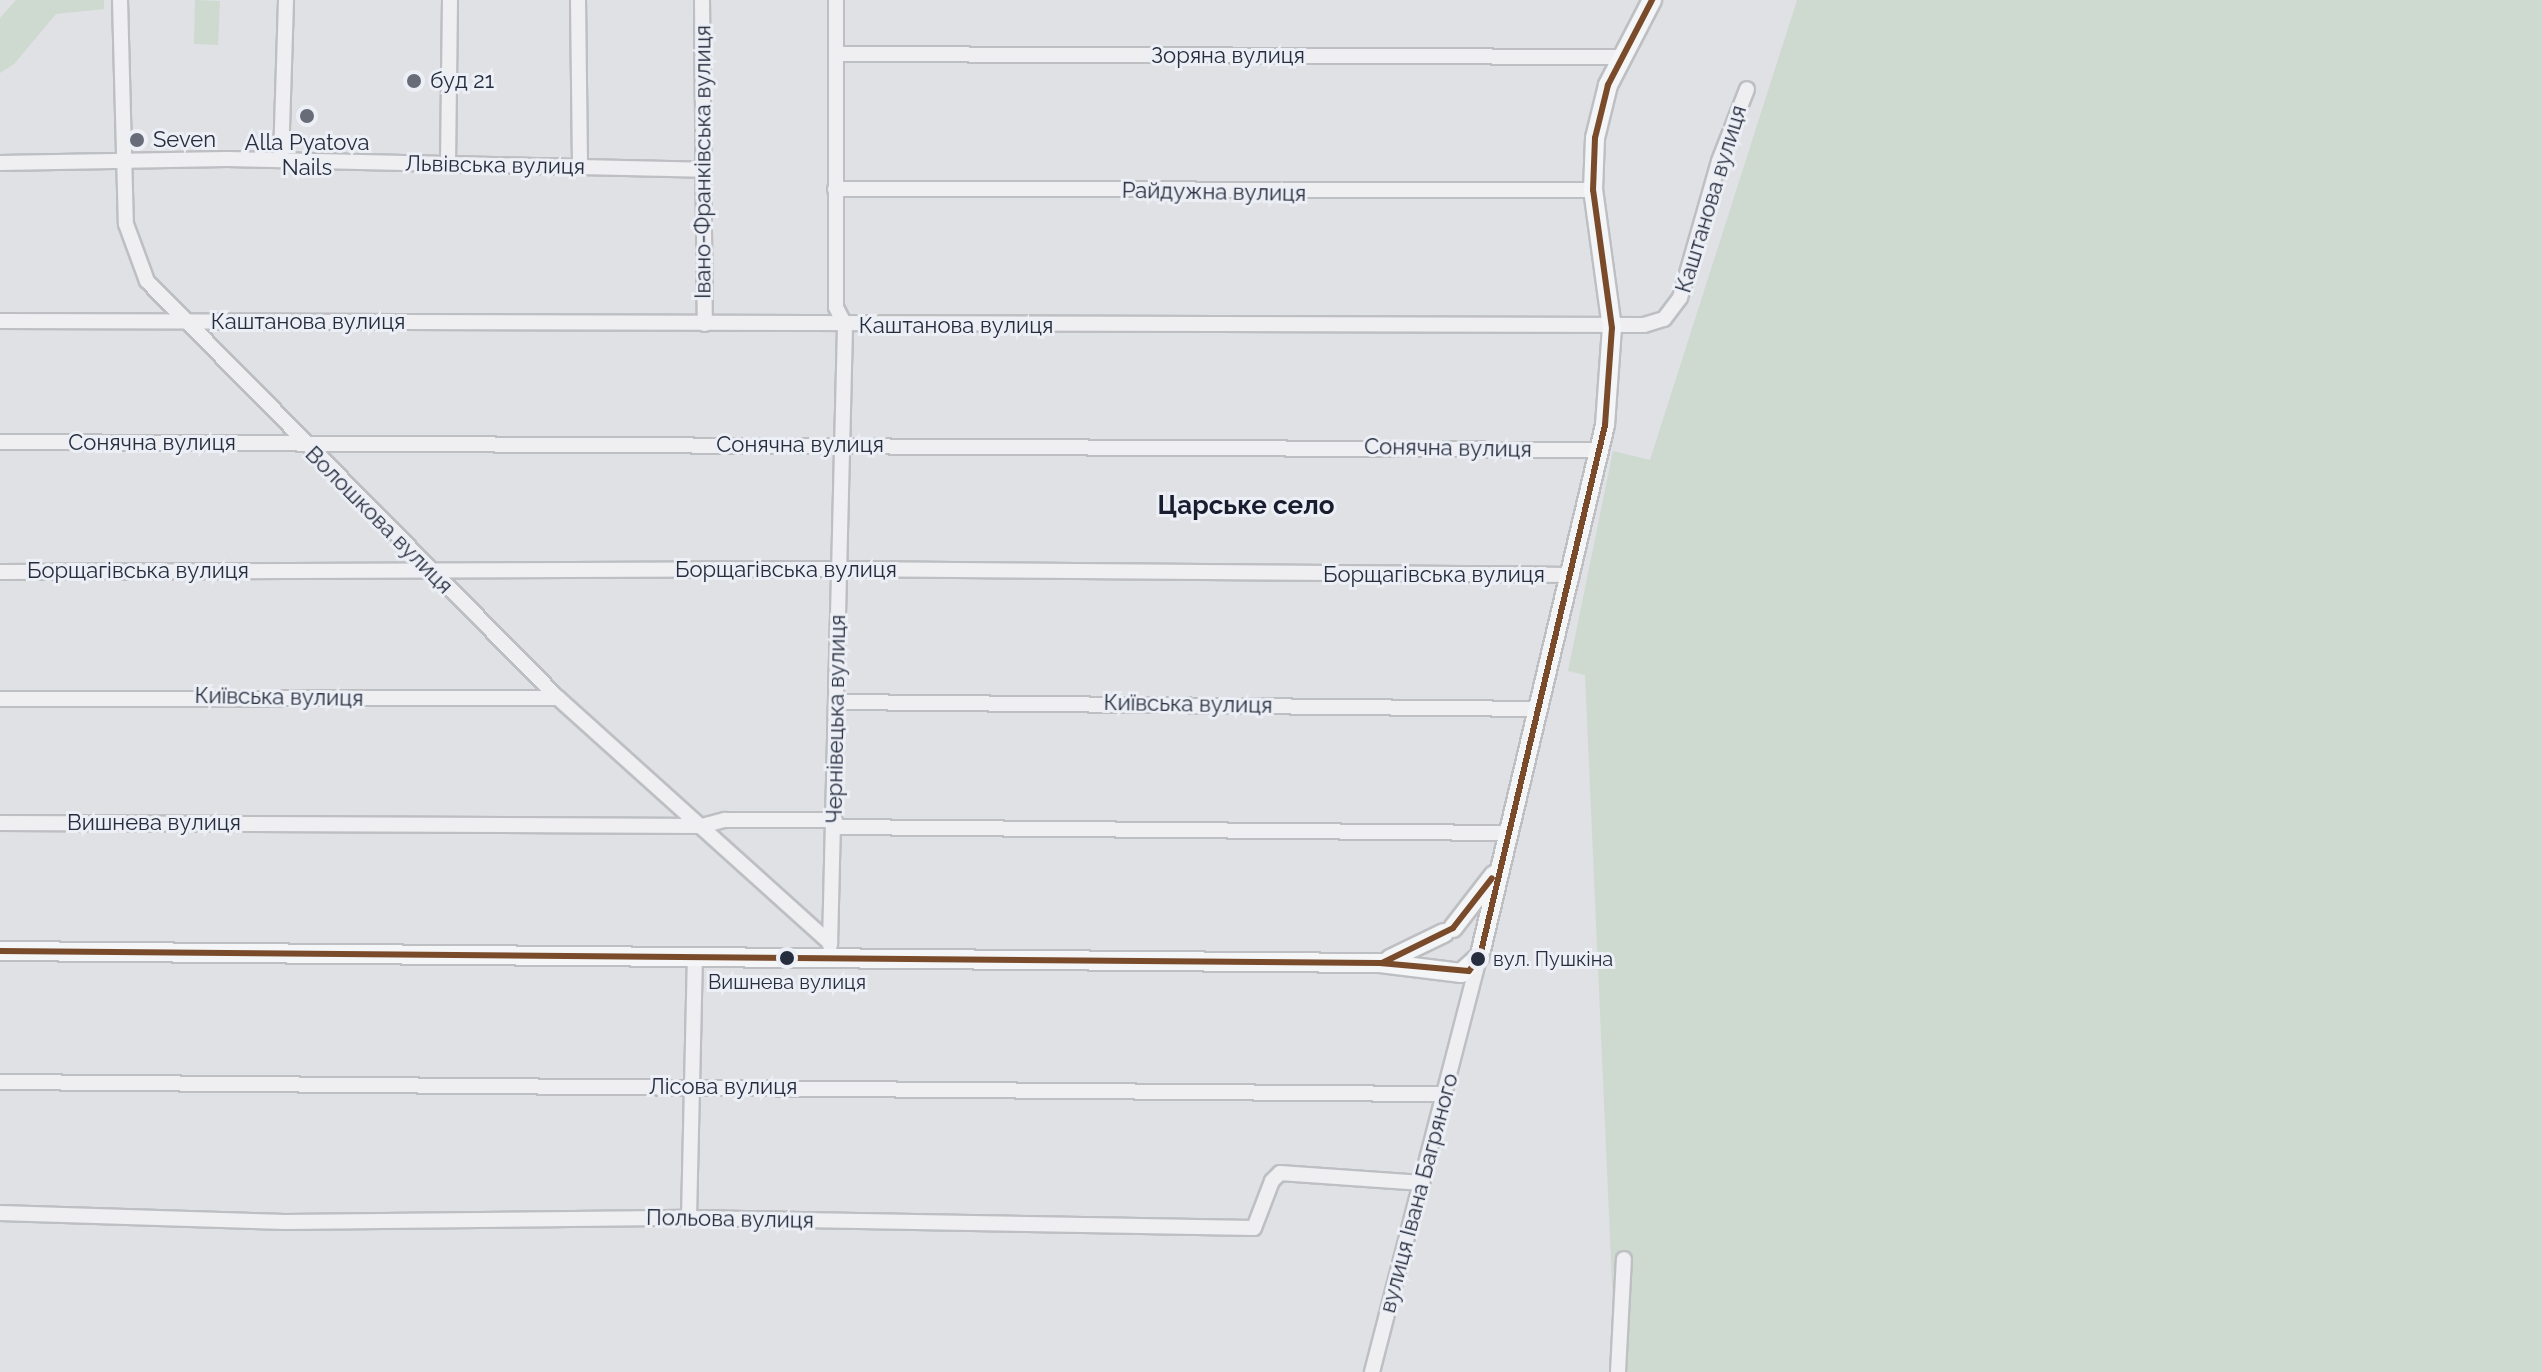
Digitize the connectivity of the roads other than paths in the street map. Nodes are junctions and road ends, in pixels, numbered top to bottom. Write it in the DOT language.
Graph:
graph roads {
  1 [pos="120,0"];
  2 [pos="277,0"];
  3 [pos="286,0"];
  4 [pos="450,0"];
  5 [pos="578,0"];
  6 [pos="702,0"];
  7 [pos="836,0"];
  8 [pos="1652,0"];
  9 [pos="285,35"];
  10 [pos="837,54"];
  11 [pos="1619,57"];
  12 [pos="1747,89"];
  13 [pos="125,158"];
  14 [pos="281,160"];
  15 [pos="0,163"];
  16 [pos="448,164"];
  17 [pos="580,167"];
  18 [pos="703,170"];
  19 [pos="835,189"];
  20 [pos="1593,190"];
  21 [pos="0,321"];
  22 [pos="182,322"];
  23 [pos="705,324"];
  24 [pos="845,325"];
  25 [pos="1612,328"];
  26 [pos="0,442"];
  27 [pos="304,444"];
  28 [pos="842,445"];
  29 [pos="1600,450"];
  30 [pos="840,569"];
  31 [pos="429,570"];
  32 [pos="0,572"];
  33 [pos="1572,575"];
  34 [pos="558,698"];
  35 [pos="0,699"];
  36 [pos="837,702"];
  37 [pos="1538,709"];
  38 [pos="0,823"];
  39 [pos="834,823"];
  40 [pos="702,826"];
  41 [pos="1509,833"];
  42 [pos="1500,866"];
  43 [pos="1449,931"];
  44 [pos="0,951"];
  45 [pos="830,951"];
  46 [pos="1480,953"];
  47 [pos="695,956"];
  48 [pos="1380,963"];
  49 [pos="1448,971"];
  50 [pos="1466,1015"];
  51 [pos="0,1082"];
  52 [pos="692,1086"];
  53 [pos="1446,1094"];
  54 [pos="1423,1183"];
  55 [pos="0,1213"];
  56 [pos="689,1218"];
  57 [pos="1624,1259"];
  58 [pos="1372,1372"];
  59 [pos="1618,1372"];
  1 -- 13 [label="street, Волошкова вулиця"];
  2 -- 9 [label="street"];
  3 -- 9 [label="street"];
  4 -- 16 [label="street"];
  5 -- 17 [label="street"];
  6 -- 18 [label="street, Івано-Франківська вулиця"];
  7 -- 10 [label="street, Чернівецька вулиця"];
  8 -- 11 [label="main road, вулиця Івана Багряного"];
  9 -- 14 [label="street"];
  10 -- 11 [label="street, Зоряна вулиця"];
  10 -- 19 [label="street, Чернівецька вулиця"];
  11 -- 20 [label="main road, вулиця Івана Багряного"];
  12 -- 25 [label="street, Каштанова вулиця"];
  13 -- 14 [label="street, Львівська вулиця"];
  13 -- 15 [label="street, Львівська вулиця"];
  13 -- 22 [label="street, Волошкова вулиця"];
  14 -- 16 [label="street, Львівська вулиця"];
  16 -- 17 [label="street, Львівська вулиця"];
  17 -- 18 [label="street, Львівська вулиця"];
  18 -- 23 [label="street, Івано-Франківська вулиця"];
  19 -- 20 [label="street, Райдужна вулиця"];
  19 -- 24 [label="street, Чернівецька вулиця"];
  20 -- 25 [label="main road, вулиця Івана Багряного"];
  21 -- 22 [label="street, Каштанова вулиця"];
  22 -- 23 [label="street, Каштанова вулиця"];
  22 -- 27 [label="street, Волошкова вулиця"];
  23 -- 24 [label="street, Каштанова вулиця"];
  24 -- 25 [label="street, Каштанова вулиця"];
  24 -- 28 [label="street, Чернівецька вулиця"];
  25 -- 29 [label="main road, вулиця Івана Багряного"];
  26 -- 27 [label="street, Сонячна вулиця"];
  27 -- 28 [label="street, Сонячна вулиця"];
  27 -- 31 [label="street, Волошкова вулиця"];
  28 -- 29 [label="street, Сонячна вулиця"];
  28 -- 30 [label="street, Чернівецька вулиця"];
  29 -- 33 [label="main road, вулиця Івана Багряного"];
  30 -- 31 [label="street, Борщагівська вулиця"];
  30 -- 33 [label="street, Борщагівська вулиця"];
  30 -- 36 [label="street, Чернівецька вулиця"];
  31 -- 32 [label="street, Борщагівська вулиця"];
  31 -- 34 [label="street, Волошкова вулиця"];
  33 -- 37 [label="main road, вулиця Івана Багряного"];
  34 -- 35 [label="street, Київська вулиця"];
  34 -- 40 [label="street, Волошкова вулиця"];
  36 -- 37 [label="street, Київська вулиця"];
  36 -- 39 [label="street, Чернівецька вулиця"];
  37 -- 41 [label="main road, вулиця Івана Багряного"];
  38 -- 40 [label="street, Вишнева вулиця"];
  39 -- 40 [label="street, Вишнева вулиця"];
  39 -- 41 [label="street, Вишнева вулиця"];
  39 -- 45 [label="street, Чернівецька вулиця"];
  40 -- 45 [label="street, Волошкова вулиця"];
  41 -- 42 [label="main road, вулиця Івана Багряного"];
  42 -- 43 [label="main road, вулиця Івана Багряного"];
  42 -- 46 [label="main road, вулиця Івана Багряного"];
  43 -- 46 [label="main road"];
  43 -- 48 [label="main road"];
  43 -- 49 [label="main road"];
  44 -- 47 [label="main road"];
  45 -- 47 [label="main road"];
  45 -- 48 [label="main road"];
  46 -- 49 [label="main road"];
  46 -- 50 [label="street, вулиця Івана Багряного"];
  47 -- 52 [label="street"];
  48 -- 49 [label="main road"];
  49 -- 50 [label="street, вулиця Івана Багряного"];
  50 -- 53 [label="street, вулиця Івана Багряного"];
  51 -- 52 [label="street, Лісова вулиця"];
  52 -- 53 [label="street, Лісова вулиця"];
  52 -- 56 [label="street"];
  53 -- 54 [label="street, вулиця Івана Багряного"];
  54 -- 56 [label="street, Польова вулиця"];
  54 -- 58 [label="street, вулиця Івана Багряного"];
  55 -- 56 [label="street, Польова вулиця"];
  57 -- 59 [label="street"];
}
